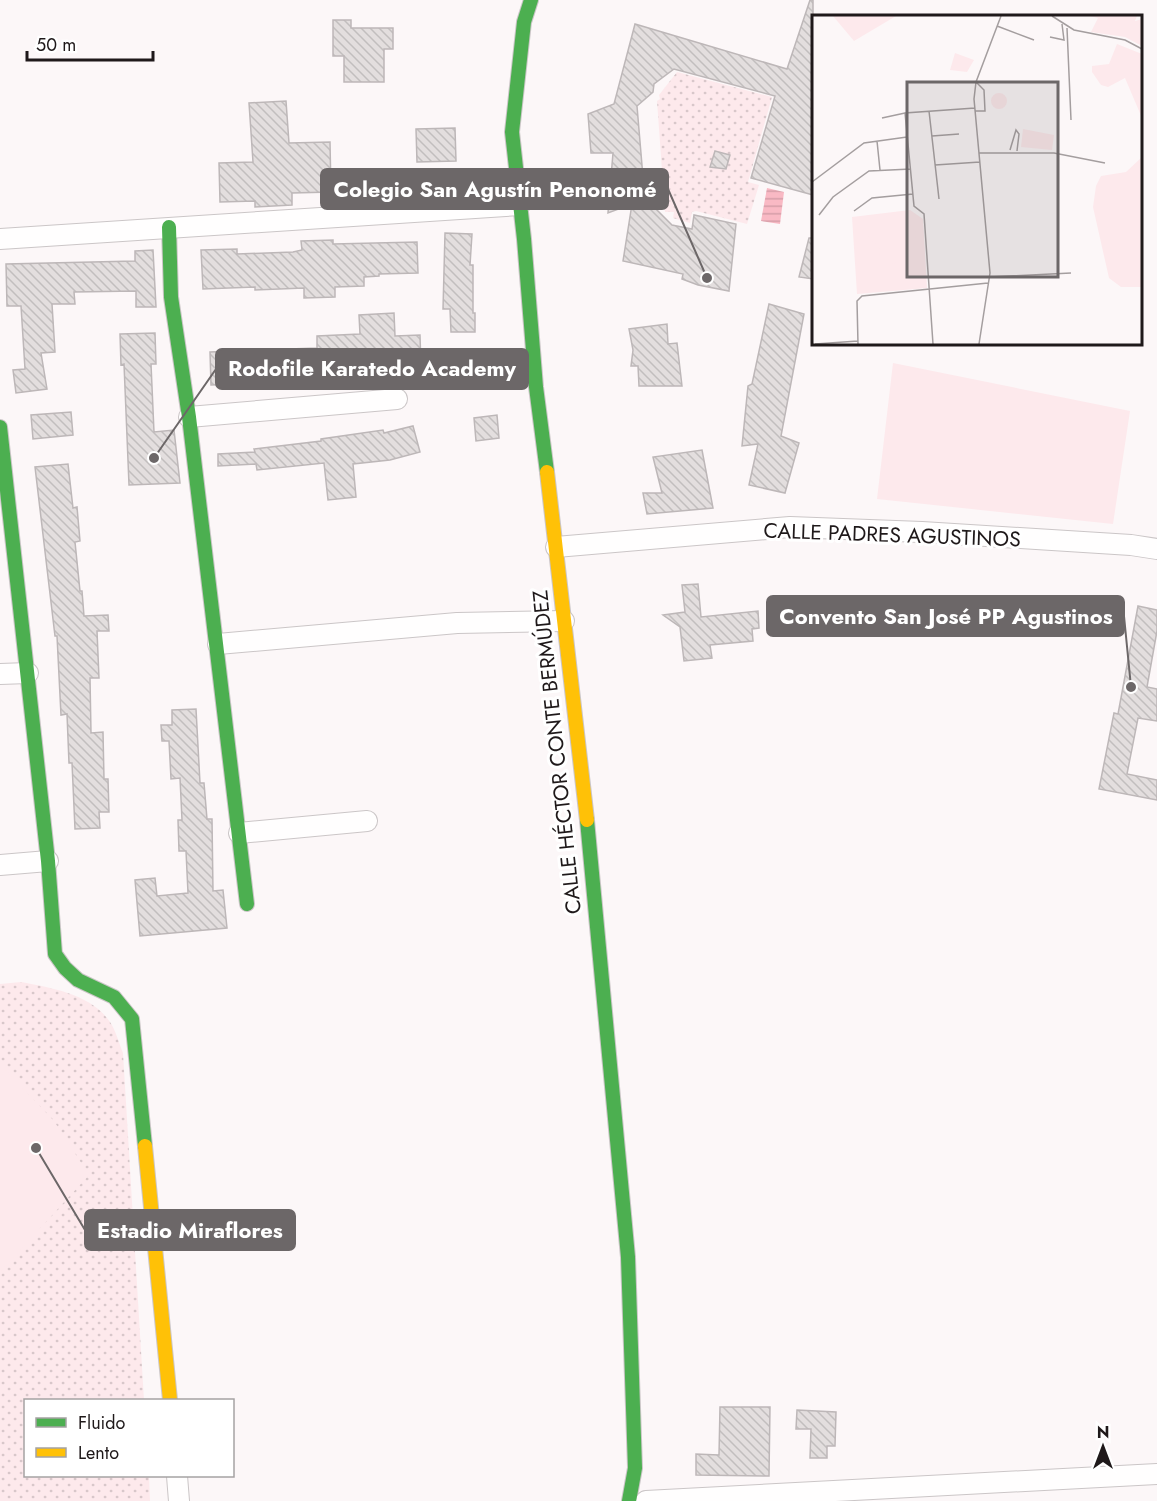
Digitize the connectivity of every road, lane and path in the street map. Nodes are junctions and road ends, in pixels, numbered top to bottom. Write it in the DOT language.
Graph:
graph roads {
  1 [pos="531,0"];
  2 [pos="520,205"];
  3 [pos="169,227"];
  4 [pos="0,239"];
  5 [pos="397,399"];
  6 [pos="189,417"];
  7 [pos="0,426"];
  8 [pos="556,547"];
  9 [pos="1157,549"];
  10 [pos="564,621"];
  11 [pos="218,644"];
  12 [pos="28,673"];
  13 [pos="0,674"];
  14 [pos="367,821"];
  15 [pos="239,833"];
  16 [pos="48,861"];
  17 [pos="0,865"];
  18 [pos="247,904"];
  19 [pos="170,1399"];
  20 [pos="1157,1474"];
  21 [pos="177,1477"];
  22 [pos="179,1501"];
  23 [pos="629,1501"];
  24 [pos="646,1501"];
  1 -- 2 [label="street, CALLE HÉCTOR CONTE BERMÚDEZ"];
  2 -- 3 [label="street"];
  2 -- 8 [label="street, CALLE HÉCTOR CONTE BERMÚDEZ"];
  3 -- 4 [label="street"];
  3 -- 6 [label="street"];
  5 -- 6 [label="street"];
  6 -- 11 [label="street"];
  7 -- 12 [label="street"];
  8 -- 9 [label="street, CALLE PADRES AGUSTINOS"];
  8 -- 10 [label="street, CALLE HÉCTOR CONTE BERMÚDEZ"];
  10 -- 11 [label="street"];
  10 -- 23 [label="street, CALLE HÉCTOR CONTE BERMÚDEZ"];
  11 -- 15 [label="street"];
  12 -- 13 [label="street"];
  12 -- 16 [label="street"];
  14 -- 15 [label="street"];
  15 -- 18 [label="street"];
  16 -- 17 [label="street"];
  16 -- 19 [label="street"];
  20 -- 24 [label="street"];
  21 -- 22 [label="street"];
}
